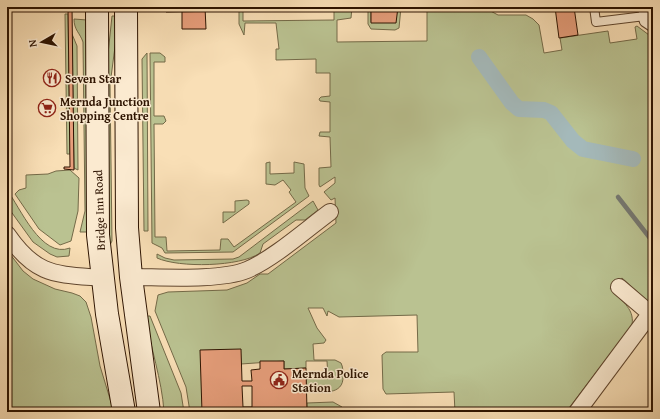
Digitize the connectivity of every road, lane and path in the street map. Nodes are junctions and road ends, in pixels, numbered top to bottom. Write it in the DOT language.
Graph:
graph roads {
  1 [pos="96,7"];
  2 [pos="126,7"];
  3 [pos="594,7"];
  4 [pos="642,15"];
  5 [pos="653,15"];
  6 [pos="653,28"];
  7 [pos="330,212"];
  8 [pos="7,234"];
  9 [pos="131,277"];
  10 [pos="102,278"];
  11 [pos="619,287"];
  12 [pos="652,315"];
  13 [pos="124,412"];
  14 [pos="150,412"];
  15 [pos="578,412"];
  1 -- 10 [label="main road, Bridge Inn Road"];
  2 -- 9 [label="main road"];
  3 -- 4 [label="lane"];
  4 -- 5 [label="lane"];
  4 -- 6 [label="lane"];
  7 -- 9 [label="street"];
  8 -- 10 [label="street"];
  9 -- 10 [label="main road"];
  9 -- 14 [label="main road"];
  10 -- 13 [label="main road, Bridge Inn Road"];
  11 -- 12 [label="street"];
  12 -- 15 [label="street"];
}
